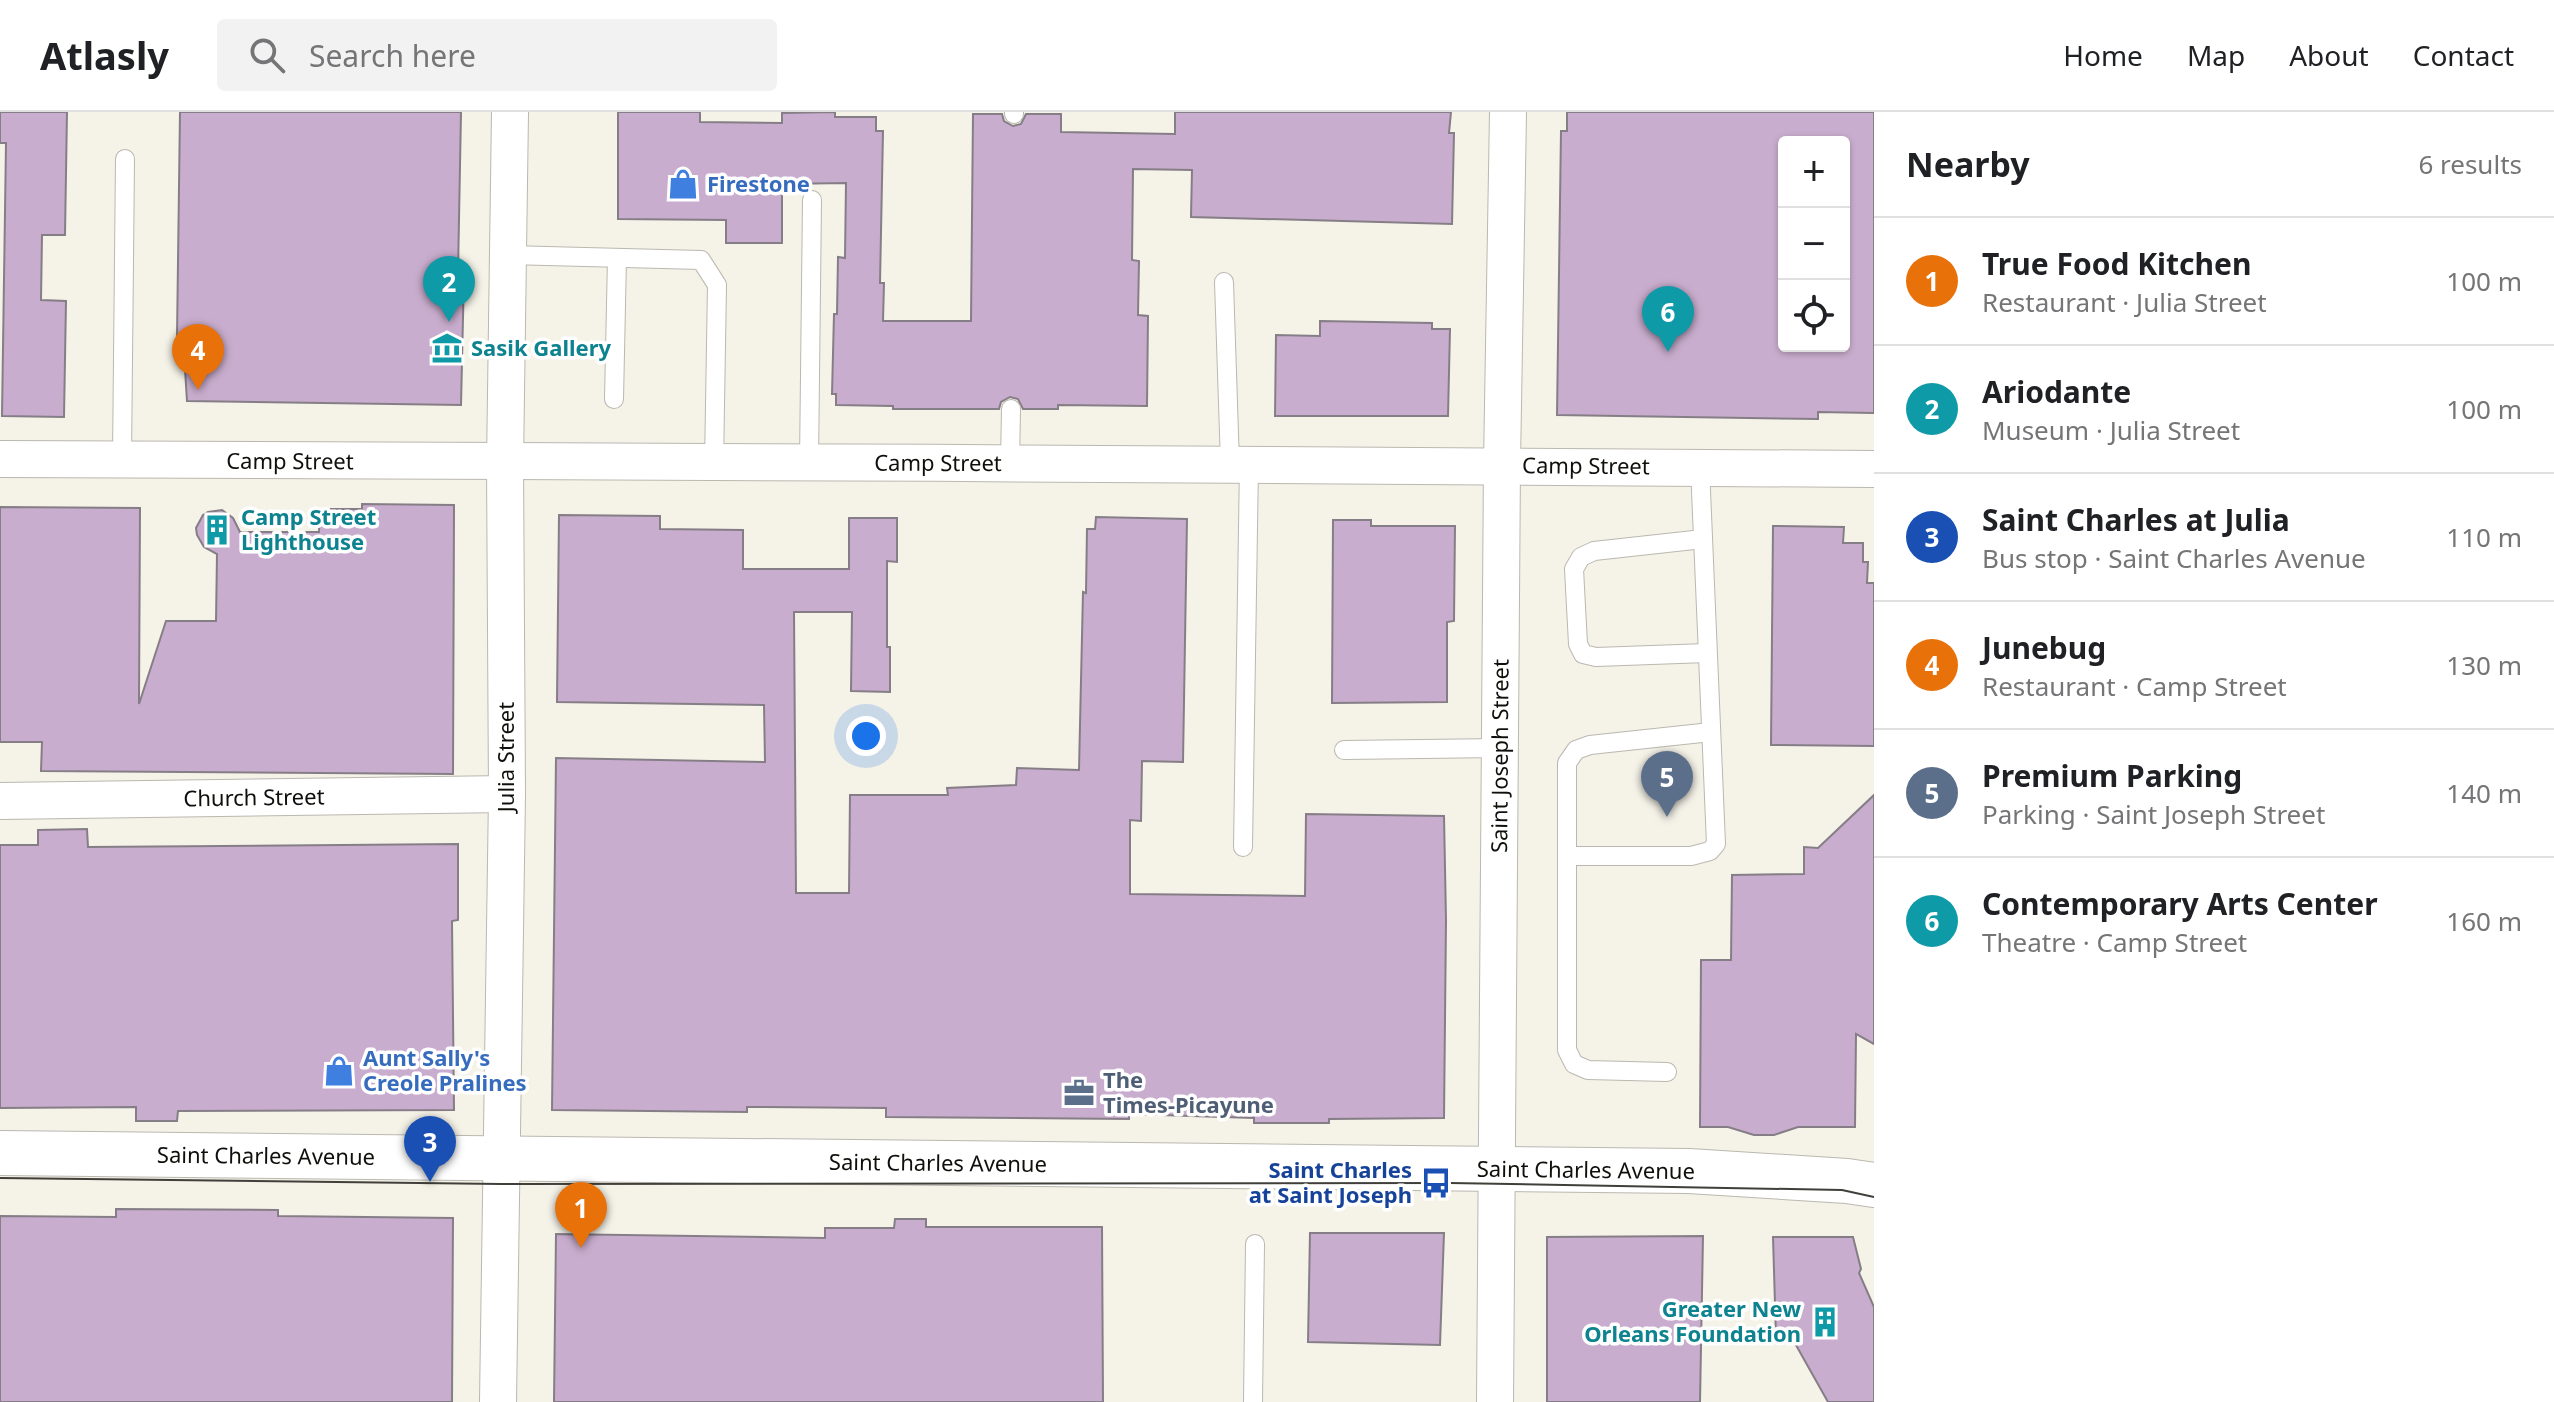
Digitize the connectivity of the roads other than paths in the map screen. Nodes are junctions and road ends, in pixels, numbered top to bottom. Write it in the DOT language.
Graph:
graph roads {
  1 [pos="510,112"];
  2 [pos="1508,112"];
  3 [pos="125,159"];
  4 [pos="812,200"];
  5 [pos="508,255"];
  6 [pos="617,258"];
  7 [pos="1224,282"];
  8 [pos="614,399"];
  9 [pos="1011,409"];
  10 [pos="0,459"];
  11 [pos="122,460"];
  12 [pos="505,464"];
  13 [pos="809,464"];
  14 [pos="1010,464"];
  15 [pos="1240,464"];
  16 [pos="1502,464"];
  17 [pos="714,465"];
  18 [pos="1700,467"];
  19 [pos="1874,469"];
  20 [pos="1703,539"];
  21 [pos="1707,653"];
  22 [pos="1711,732"];
  23 [pos="1500,748"];
  24 [pos="1344,750"];
  25 [pos="507,794"];
  26 [pos="0,801"];
  27 [pos="1243,847"];
  28 [pos="1567,856"];
  29 [pos="1667,1072"];
  30 [pos="0,1153"];
  31 [pos="502,1159"];
  32 [pos="1497,1170"];
  33 [pos="1874,1185"];
  34 [pos="1255,1244"];
  35 [pos="498,1402"];
  36 [pos="1253,1402"];
  37 [pos="1495,1402"];
  1 -- 5 [label="street, Julia Street"];
  2 -- 16 [label="street, Saint Joseph Street"];
  3 -- 11 [label="lane"];
  4 -- 13 [label="lane"];
  5 -- 6 [label="lane"];
  5 -- 12 [label="street, Julia Street"];
  6 -- 8 [label="lane"];
  6 -- 17 [label="lane"];
  7 -- 15 [label="lane"];
  9 -- 14 [label="lane"];
  10 -- 11 [label="street, Camp Street"];
  11 -- 12 [label="street, Camp Street"];
  12 -- 17 [label="street, Camp Street"];
  12 -- 25 [label="street, Julia Street"];
  13 -- 14 [label="street, Camp Street"];
  13 -- 17 [label="street, Camp Street"];
  14 -- 15 [label="street, Camp Street"];
  15 -- 16 [label="street, Camp Street"];
  15 -- 27 [label="lane"];
  16 -- 18 [label="street, Camp Street"];
  16 -- 23 [label="street, Saint Joseph Street"];
  18 -- 19 [label="street, Camp Street"];
  18 -- 20 [label="lane"];
  20 -- 21 [label="lane"];
  20 -- 21 [label="lane"];
  21 -- 22 [label="lane"];
  22 -- 28 [label="lane"];
  22 -- 28 [label="lane"];
  23 -- 24 [label="lane"];
  23 -- 32 [label="street, Saint Joseph Street"];
  25 -- 26 [label="street, Church Street"];
  25 -- 31 [label="street, Julia Street"];
  28 -- 29 [label="lane"];
  30 -- 31 [label="street, Saint Charles Avenue"];
  31 -- 32 [label="street, Saint Charles Avenue"];
  31 -- 35 [label="street, Julia Street"];
  32 -- 33 [label="street, Saint Charles Avenue"];
  32 -- 37 [label="street, Saint Joseph Street"];
  34 -- 36 [label="lane"];
}
